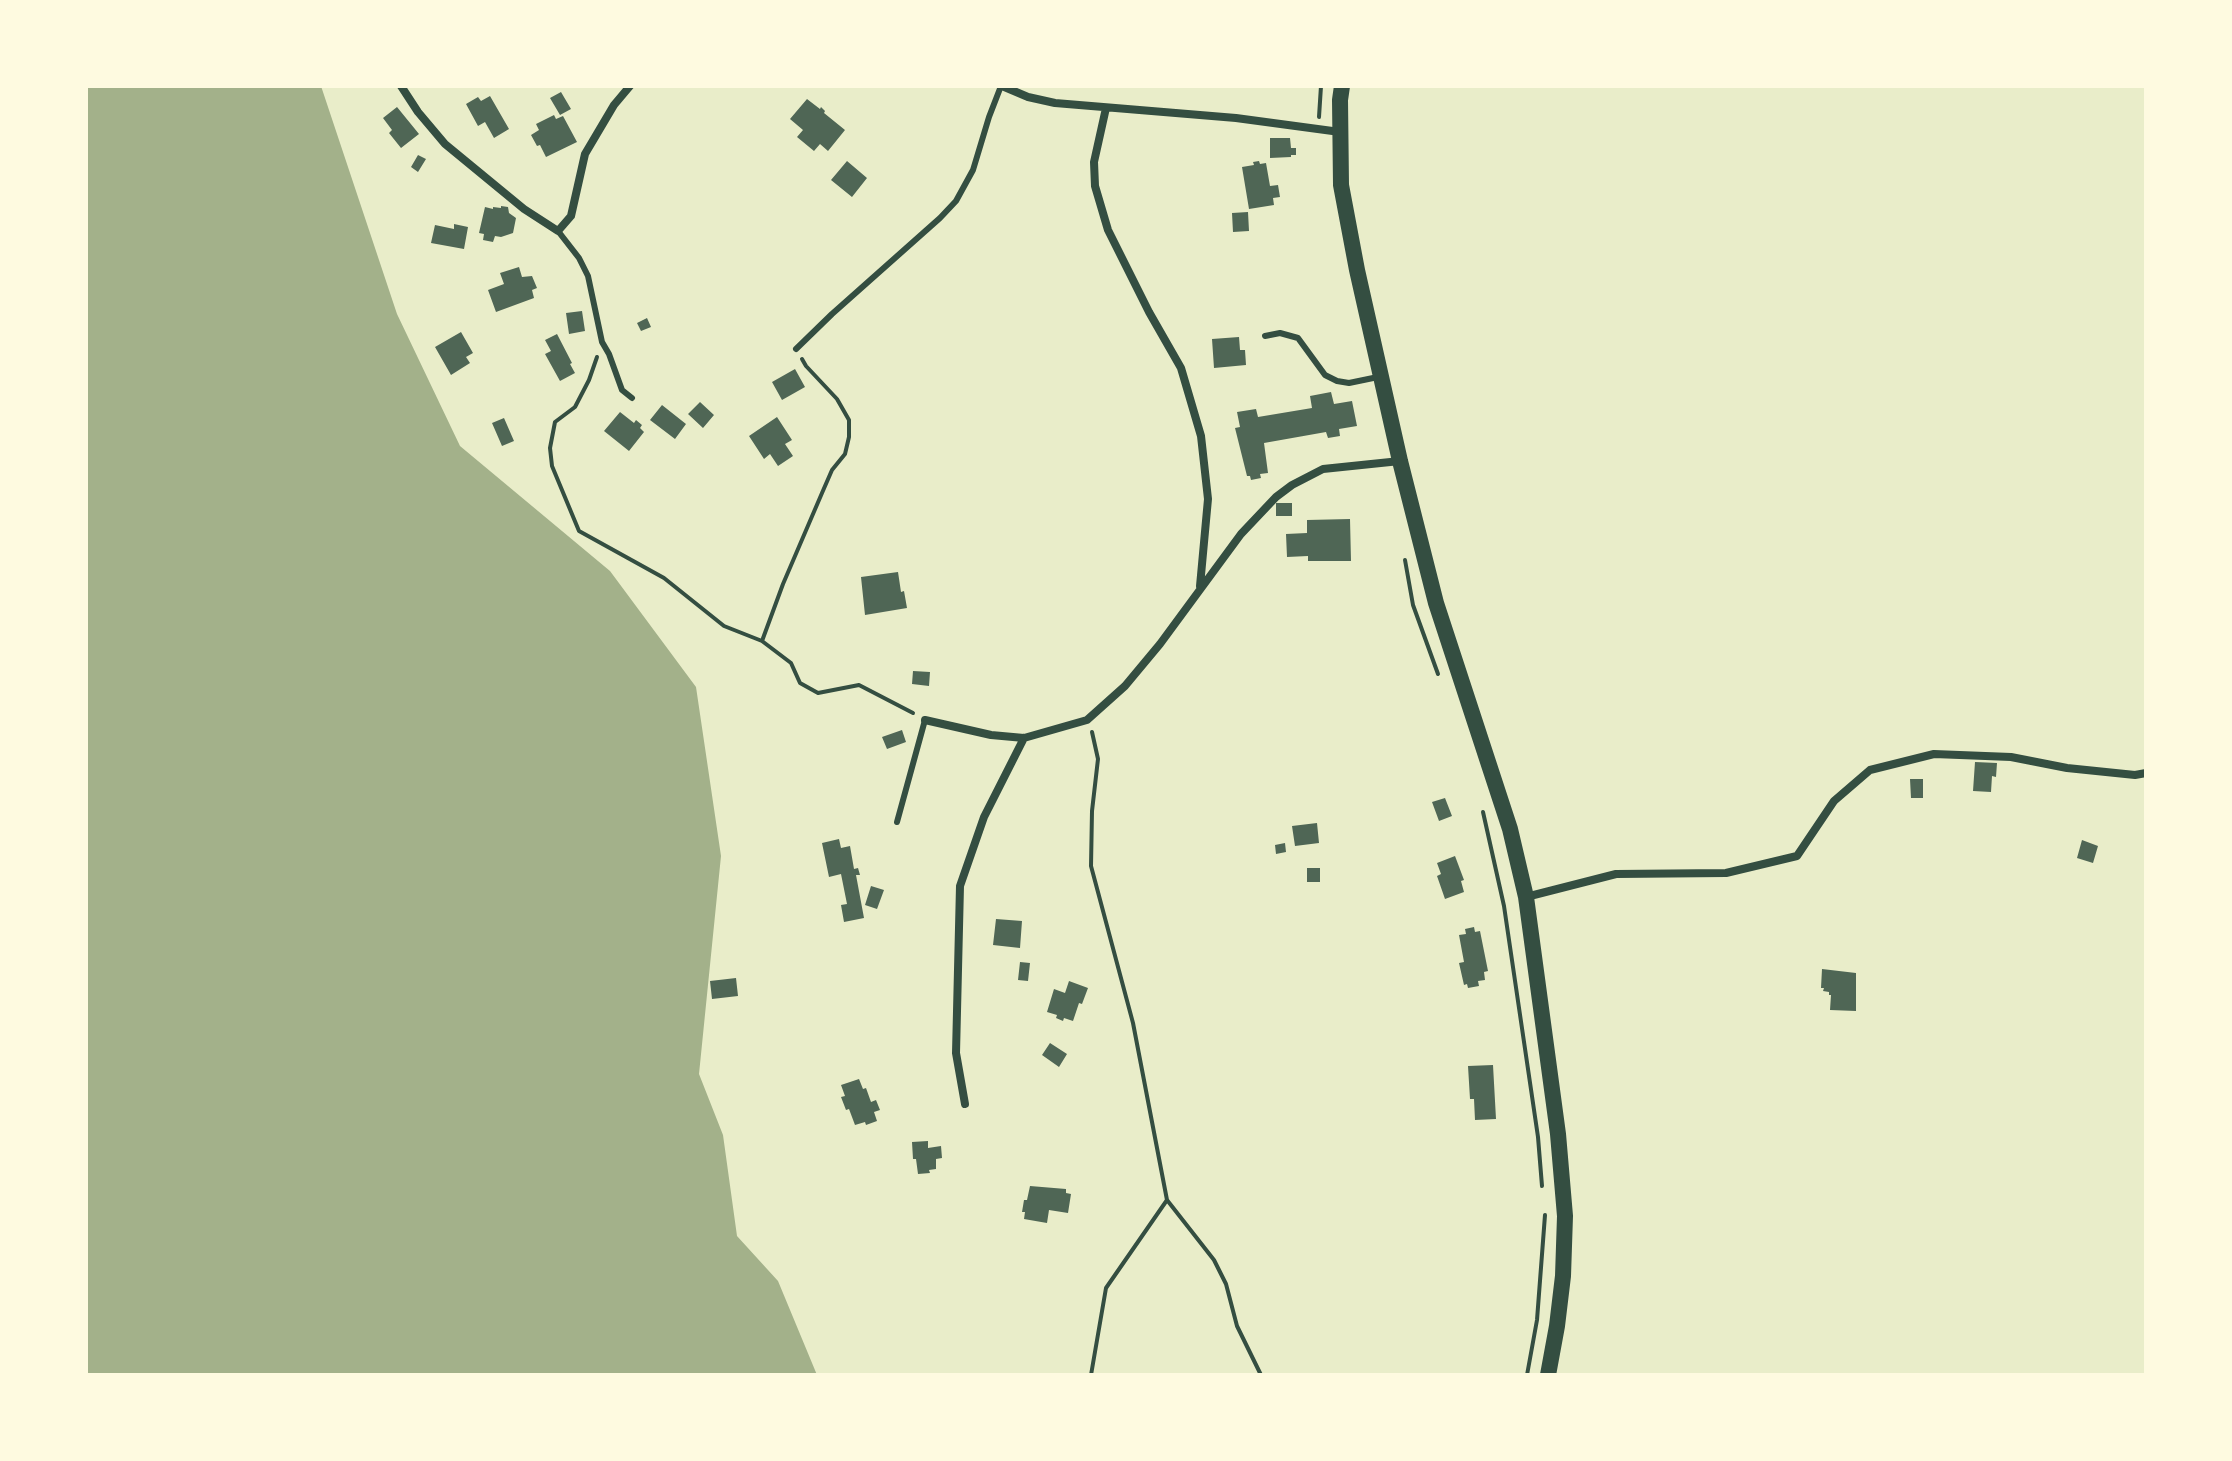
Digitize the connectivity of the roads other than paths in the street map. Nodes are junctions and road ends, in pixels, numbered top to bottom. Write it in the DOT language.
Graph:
graph roads {
  1 [pos="401,86"];
  2 [pos="630,86"];
  3 [pos="1001,86"];
  4 [pos="1342,86"];
  5 [pos="1106,108"];
  6 [pos="1340,132"];
  7 [pos="558,231"];
  8 [pos="1265,336"];
  9 [pos="796,349"];
  10 [pos="1382,376"];
  11 [pos="632,398"];
  12 [pos="1400,461"];
  13 [pos="1199,589"];
  14 [pos="925,720"];
  15 [pos="1024,738"];
  16 [pos="2146,773"];
  17 [pos="897,822"];
  18 [pos="1526,897"];
  19 [pos="965,1104"];
  20 [pos="1548,1375"];
  1 -- 7 [label="street"];
  2 -- 7 [label="street"];
  3 -- 5 [label="street"];
  3 -- 9 [label="lane"];
  4 -- 6 [label="main road"];
  5 -- 6 [label="street"];
  5 -- 13 [label="street"];
  6 -- 10 [label="main road"];
  7 -- 11 [label="lane"];
  8 -- 10 [label="lane"];
  10 -- 12 [label="main road"];
  12 -- 13 [label="street"];
  12 -- 18 [label="main road"];
  13 -- 15 [label="street"];
  14 -- 15 [label="street"];
  14 -- 17 [label="lane"];
  15 -- 19 [label="street"];
  16 -- 18 [label="street"];
  18 -- 20 [label="main road"];
}
